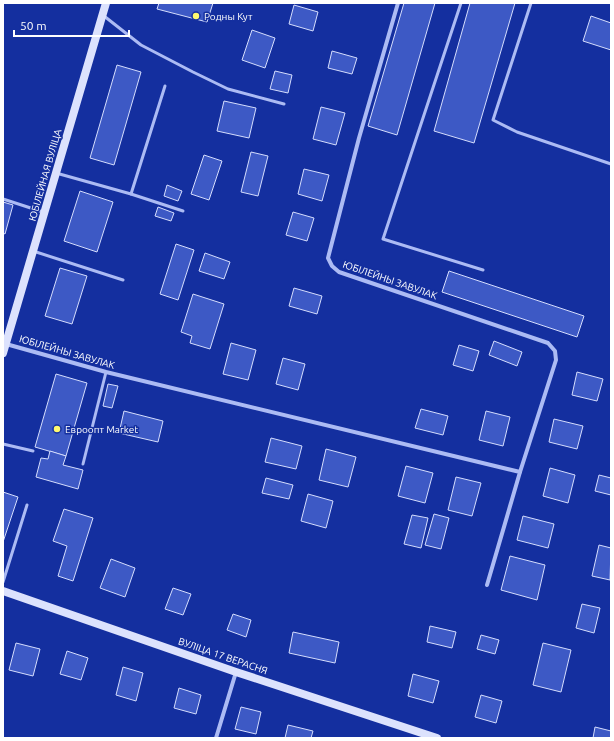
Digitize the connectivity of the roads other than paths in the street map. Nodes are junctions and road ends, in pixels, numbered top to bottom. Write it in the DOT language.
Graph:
graph roads {
  1 [pos="106,3"];
  2 [pos="398,3"];
  3 [pos="461,3"];
  4 [pos="530,3"];
  5 [pos="103,15"];
  6 [pos="165,86"];
  7 [pos="284,104"];
  8 [pos="611,164"];
  9 [pos="56,173"];
  10 [pos="132,194"];
  11 [pos="3,199"];
  12 [pos="183,211"];
  13 [pos="45,212"];
  14 [pos="33,251"];
  15 [pos="483,270"];
  16 [pos="123,280"];
  17 [pos="6,344"];
  18 [pos="3,353"];
  19 [pos="106,372"];
  20 [pos="3,444"];
  21 [pos="33,452"];
  22 [pos="83,464"];
  23 [pos="520,472"];
  24 [pos="27,505"];
  25 [pos="3,582"];
  26 [pos="487,584"];
  27 [pos="3,591"];
  28 [pos="236,672"];
  29 [pos="216,738"];
  30 [pos="437,738"];
  1 -- 5 [label="street, ЮБІЛЕЙНАЯ ВУЛІЦА"];
  2 -- 23 [label="street, ЮБІЛЕЙНЫ ЗАВУЛАК"];
  3 -- 15 [label="lane"];
  4 -- 8 [label="lane"];
  5 -- 7 [label="lane"];
  5 -- 9 [label="street, ЮБІЛЕЙНАЯ ВУЛІЦА"];
  6 -- 10 [label="lane"];
  9 -- 10 [label="lane"];
  9 -- 13 [label="street, ЮБІЛЕЙНАЯ ВУЛІЦА"];
  10 -- 12 [label="lane"];
  11 -- 13 [label="lane"];
  13 -- 14 [label="street, ЮБІЛЕЙНАЯ ВУЛІЦА"];
  14 -- 16 [label="lane"];
  14 -- 17 [label="street, ЮБІЛЕЙНАЯ ВУЛІЦА"];
  17 -- 18 [label="street, ЮБІЛЕЙНАЯ ВУЛІЦА"];
  17 -- 19 [label="street, ЮБІЛЕЙНЫ ЗАВУЛАК"];
  19 -- 22 [label="lane"];
  19 -- 23 [label="street, ЮБІЛЕЙНЫ ЗАВУЛАК"];
  20 -- 21 [label="lane"];
  23 -- 26 [label="street, ЮБІЛЕЙНЫ ЗАВУЛАК"];
  24 -- 25 [label="lane"];
  27 -- 28 [label="street, ВУЛІЦА 17 ВЕРАСНЯ"];
  28 -- 29 [label="street"];
  28 -- 30 [label="street, ВУЛІЦА 17 ВЕРАСНЯ"];
}
